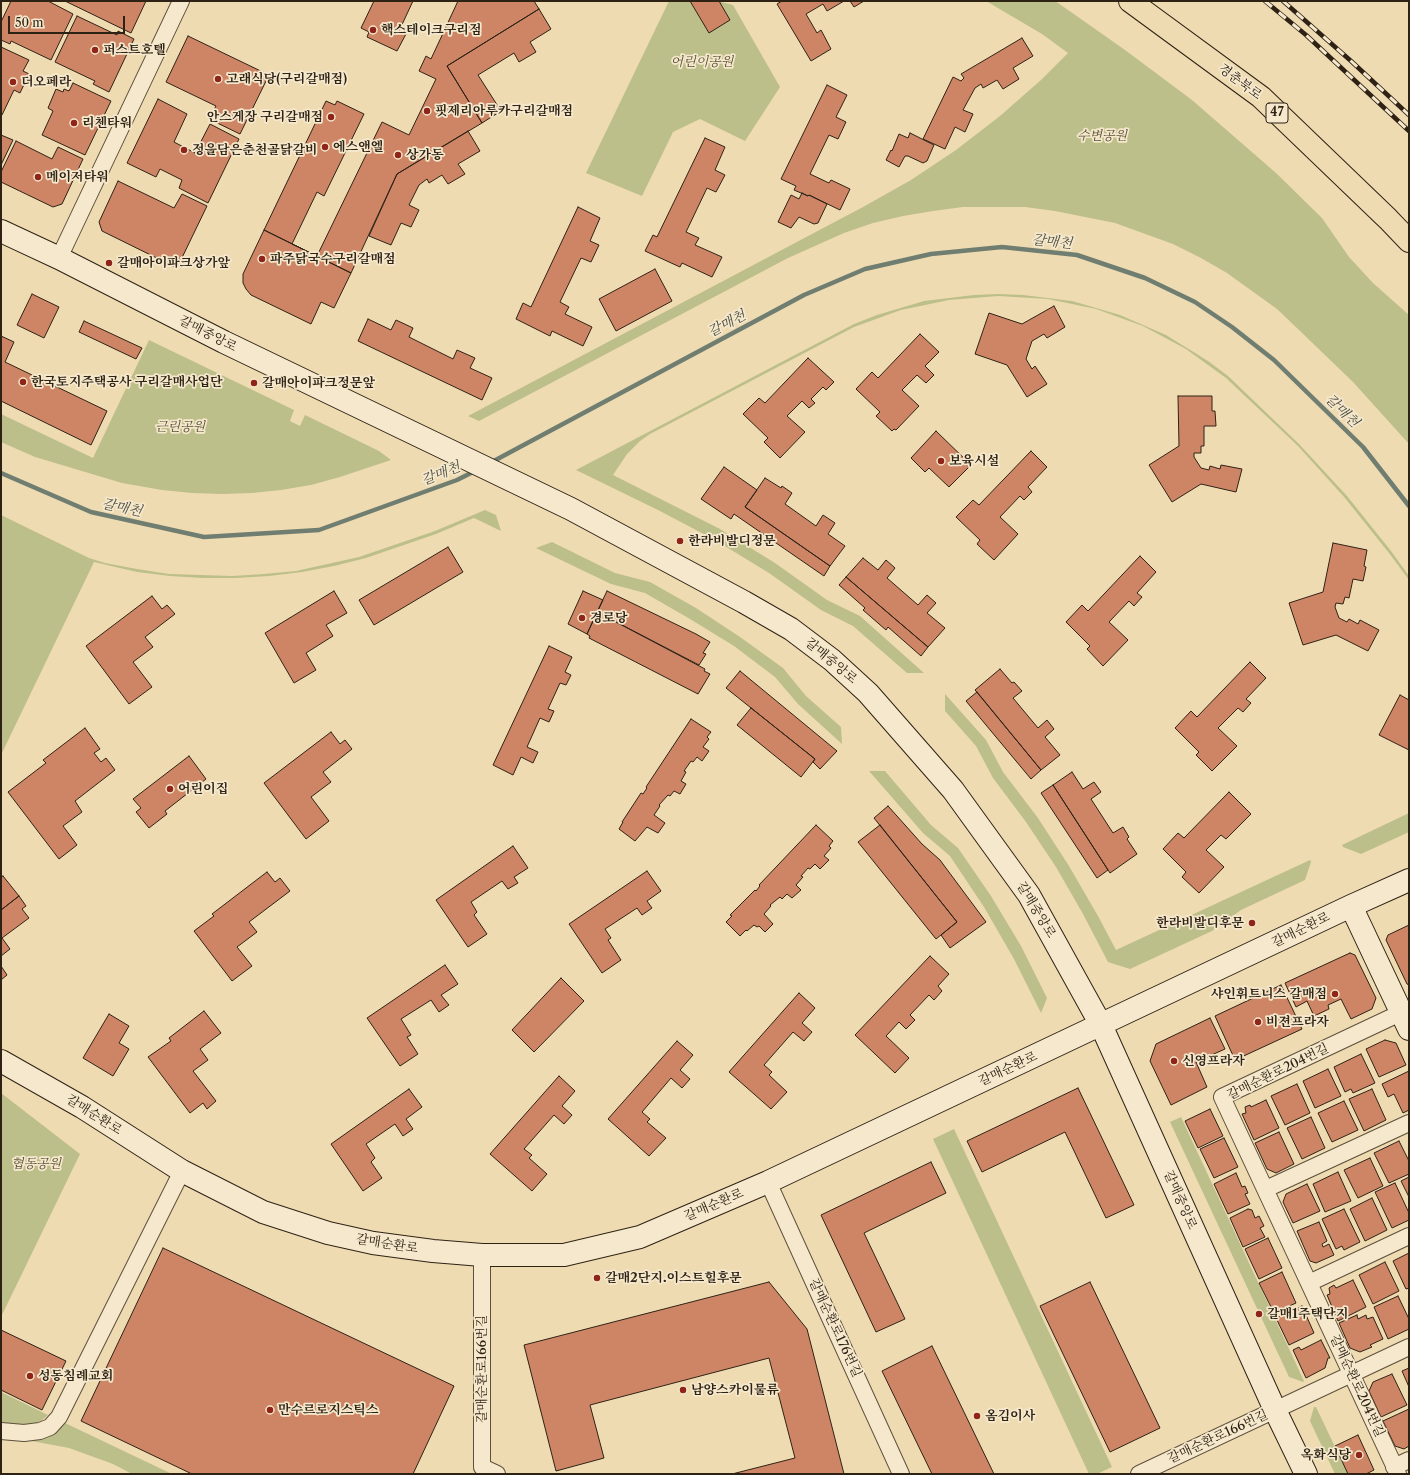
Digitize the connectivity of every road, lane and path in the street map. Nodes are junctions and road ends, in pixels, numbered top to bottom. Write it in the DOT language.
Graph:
graph roads {
  1 [pos="181,1"];
  2 [pos="1130,1"];
  3 [pos="1,230"];
  4 [pos="1409,241"];
  5 [pos="59,258"];
  6 [pos="1409,880"];
  7 [pos="1351,906"];
  8 [pos="1407,1017"];
  9 [pos="1100,1025"];
  10 [pos="1,1061"];
  11 [pos="1409,1123"];
  12 [pos="182,1171"];
  13 [pos="768,1182"];
  14 [pos="1266,1189"];
  15 [pos="1409,1236"];
  16 [pos="482,1255"];
  17 [pos="1309,1283"];
  18 [pos="1409,1347"];
  19 [pos="1351,1374"];
  20 [pos="1275,1410"];
  21 [pos="1,1431"];
  22 [pos="1409,1460"];
  23 [pos="1396,1471"];
  24 [pos="497,1474"];
  25 [pos="901,1474"];
  26 [pos="1139,1474"];
  27 [pos="1306,1474"];
  1 -- 5 [label="street"];
  2 -- 4 [label="main road, 경춘북로 / 47"];
  3 -- 5 [label="street, 갈매중앙로"];
  5 -- 9 [label="street, 갈매중앙로"];
  6 -- 7 [label="street, 갈매순환로"];
  7 -- 8 [label="street, 갈매순환로204번길"];
  7 -- 9 [label="street, 갈매순환로"];
  8 -- 14 [label="street, 갈매순환로204번길"];
  9 -- 13 [label="street, 갈매순환로"];
  9 -- 20 [label="street, 갈매중앙로"];
  10 -- 12 [label="street, 갈매순환로"];
  11 -- 14 [label="street"];
  12 -- 16 [label="street, 갈매순환로"];
  12 -- 21 [label="street"];
  13 -- 16 [label="street, 갈매순환로"];
  13 -- 25 [label="street, 갈매순환로176번길"];
  14 -- 17 [label="street, 갈매순환로204번길"];
  15 -- 17 [label="street"];
  16 -- 24 [label="street, 갈매순환로166번길"];
  17 -- 19 [label="street, 갈매순환로204번길"];
  18 -- 19 [label="street, 갈매순환로166번길"];
  19 -- 20 [label="street, 갈매순환로166번길"];
  19 -- 23 [label="street, 갈매순환로204번길"];
  20 -- 26 [label="street, 갈매순환로166번길"];
  20 -- 27 [label="street, 갈매중앙로"];
  22 -- 23 [label="street, 갈매순환로204번길"];
}
